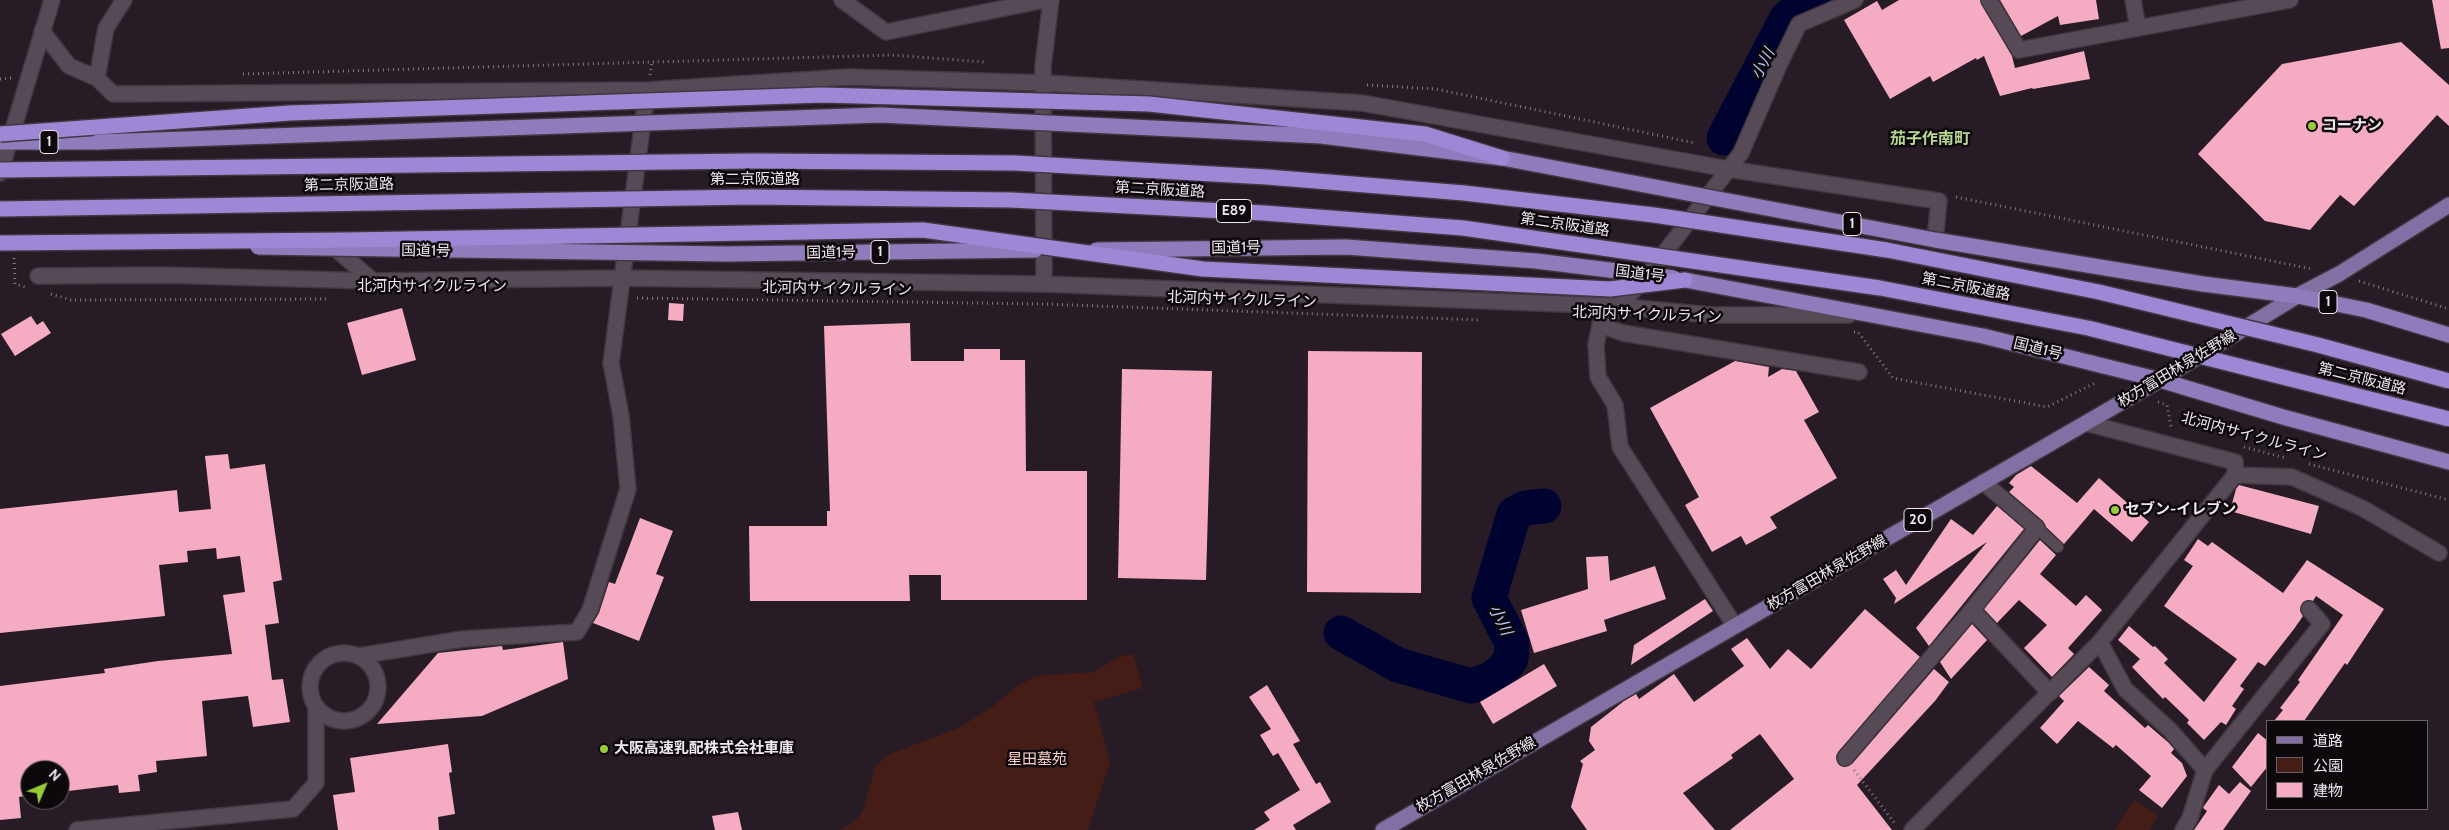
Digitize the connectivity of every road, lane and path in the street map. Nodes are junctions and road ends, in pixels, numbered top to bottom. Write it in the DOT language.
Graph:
graph roads {
  1 [pos="52,0"];
  2 [pos="124,0"];
  3 [pos="842,0"];
  4 [pos="1045,0"];
  5 [pos="1051,0"];
  6 [pos="1855,0"];
  7 [pos="1989,0"];
  8 [pos="2133,0"];
  9 [pos="2282,1"];
  10 [pos="2138,28"];
  11 [pos="42,31"];
  12 [pos="97,78"];
  13 [pos="1044,83"];
  14 [pos="647,90"];
  15 [pos="4,139"];
  16 [pos="1502,158"];
  17 [pos="1728,170"];
  18 [pos="0,172"];
  19 [pos="2448,204"];
  20 [pos="0,209"];
  21 [pos="0,236"];
  22 [pos="1935,240"];
  23 [pos="0,243"];
  24 [pos="337,250"];
  25 [pos="7,259"];
  26 [pos="621,278"];
  27 [pos="1685,280"];
  28 [pos="373,281"];
  29 [pos="36,283"];
  30 [pos="1044,284"];
  31 [pos="43,292"];
  32 [pos="2297,296"];
  33 [pos="619,297"];
  34 [pos="330,299"];
  35 [pos="1616,306"];
  36 [pos="1865,315"];
  37 [pos="1490,320"];
  38 [pos="1600,325"];
  39 [pos="1848,332"];
  40 [pos="2449,335"];
  41 [pos="1859,372"];
  42 [pos="2160,380"];
  43 [pos="2449,381"];
  44 [pos="2105,384"];
  45 [pos="2136,394"];
  46 [pos="2449,419"];
  47 [pos="2086,423"];
  48 [pos="2180,429"];
  49 [pos="2241,446"];
  50 [pos="2287,458"];
  51 [pos="2449,462"];
  52 [pos="2306,463"];
  53 [pos="2235,475"];
  54 [pos="1983,482"];
  55 [pos="2449,500"];
  56 [pos="2037,528"];
  57 [pos="2058,547"];
  58 [pos="2439,553"];
  59 [pos="2309,609"];
  60 [pos="1972,610"];
  61 [pos="1735,626"];
  62 [pos="2100,642"];
  63 [pos="359,656"];
  64 [pos="2050,693"];
  65 [pos="316,706"];
  66 [pos="1845,758"];
  67 [pos="2205,770"];
  68 [pos="77,830"];
  69 [pos="1382,830"];
  70 [pos="1899,830"];
  71 [pos="1912,830"];
  72 [pos="2183,830"];
  1 -- 11 [label="street"];
  2 -- 12 [label="street"];
  3 -- 4 [label="street"];
  5 -- 13 [label="street"];
  6 -- 17 [label="street"];
  7 -- 10 [label="street"];
  8 -- 10 [label="street"];
  9 -- 10 [label="street"];
  11 -- 12 [label="street"];
  11 -- 15 [label="street"];
  12 -- 14 [label="street"];
  13 -- 14 [label="street"];
  13 -- 17 [label="street"];
  13 -- 30 [label="street"];
  14 -- 26 [label="street"];
  15 -- 16 [label="highway, 1, bridge"];
  15 -- 16 [label="highway, bridge"];
  15 -- 18 [label="street"];
  16 -- 22 [label="highway, 1, bridge"];
  17 -- 22 [label="street"];
  17 -- 35 [label="street"];
  18 -- 43 [label="highway, 第二京阪道路, bridge"];
  19 -- 32 [label="main road, 枚方富田林泉佐野線 / 20"];
  20 -- 46 [label="highway, 第二京阪道路 / E89, bridge"];
  21 -- 24 [label="highway, 国道1号 / 1, bridge"];
  22 -- 32 [label="highway, 1, bridge"];
  23 -- 27 [label="highway, bridge"];
  24 -- 27 [label="highway, 国道1号 / 1, bridge"];
  24 -- 28 [label="street"];
  25 -- 29 [label="path"];
  26 -- 28 [label="street"];
  26 -- 30 [label="street"];
  26 -- 33 [label="street"];
  27 -- 36 [label="highway, 国道1号 / 1"];
  28 -- 29 [label="street"];
  30 -- 35 [label="street"];
  31 -- 34 [label="path"];
  32 -- 40 [label="highway, 1"];
  32 -- 42 [label="main road, 枚方富田林泉佐野線 / 20"];
  33 -- 37 [label="path, 北河内サイクルライン"];
  33 -- 63 [label="street"];
  35 -- 36 [label="street"];
  35 -- 38 [label="street"];
  36 -- 42 [label="highway, 国道1号 / 1"];
  38 -- 41 [label="street"];
  38 -- 61 [label="street"];
  39 -- 44 [label="path"];
  42 -- 45 [label="main road, 枚方富田林泉佐野線 / 20"];
  42 -- 51 [label="highway, 国道1号 / 1"];
  45 -- 47 [label="main road, 枚方富田林泉佐野線 / 20"];
  45 -- 48 [label="path, 北河内サイクルライン"];
  47 -- 53 [label="street"];
  47 -- 54 [label="main road, 枚方富田林泉佐野線 / 20"];
  49 -- 50 [label="path, 北河内サイクルライン"];
  52 -- 55 [label="path, 北河内サイクルライン"];
  53 -- 58 [label="street"];
  53 -- 62 [label="street"];
  54 -- 56 [label="street"];
  54 -- 61 [label="main road, 枚方富田林泉佐野線 / 20"];
  56 -- 57 [label="lane"];
  56 -- 60 [label="street"];
  59 -- 67 [label="street"];
  60 -- 64 [label="street"];
  60 -- 66 [label="street"];
  61 -- 69 [label="main road, 枚方富田林泉佐野線 / 20"];
  62 -- 64 [label="street"];
  62 -- 67 [label="street"];
  63 -- 65 [label="street"];
  63 -- 65 [label="street"];
  64 -- 71 [label="street"];
  65 -- 68 [label="street"];
  66 -- 70 [label="path"];
  67 -- 72 [label="street"];
}
